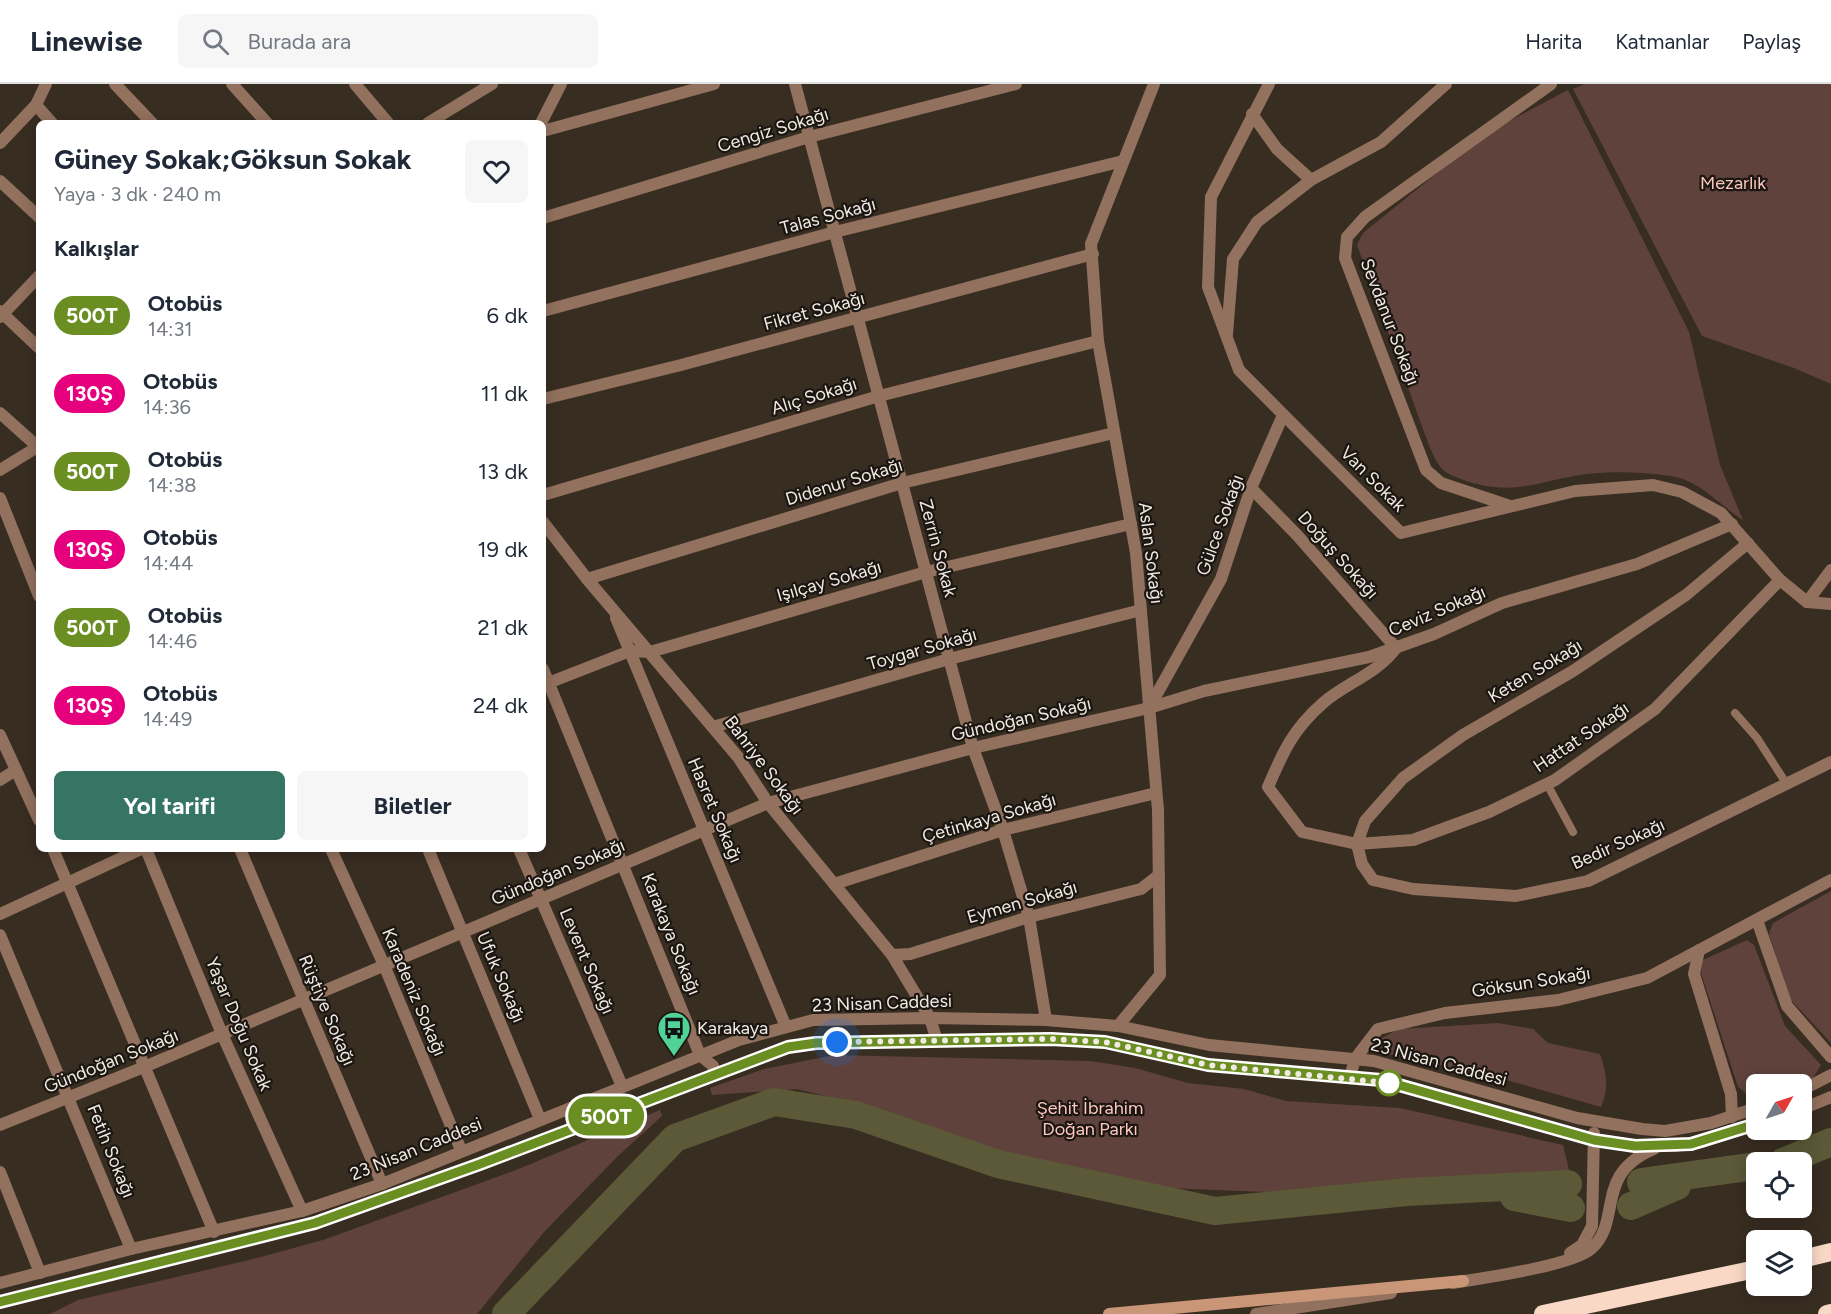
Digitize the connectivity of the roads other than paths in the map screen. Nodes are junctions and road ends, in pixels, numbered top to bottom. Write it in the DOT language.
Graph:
graph roads {
  1 [pos="46,84"];
  2 [pos="115,84"];
  3 [pos="232,84"];
  4 [pos="355,84"];
  5 [pos="492,84"];
  6 [pos="561,84"];
  7 [pos="714,84"];
  8 [pos="795,84"];
  9 [pos="1016,84"];
  10 [pos="1154,84"];
  11 [pos="1269,84"];
  12 [pos="1446,84"];
  13 [pos="1551,84"];
  14 [pos="475,88"];
  15 [pos="36,105"];
  16 [pos="1252,114"];
  17 [pos="49,120"];
  18 [pos="149,120"];
  19 [pos="264,120"];
  20 [pos="385,120"];
  21 [pos="432,120"];
  22 [pos="543,120"];
  23 [pos="546,130"];
  24 [pos="809,137"];
  25 [pos="0,143"];
  26 [pos="1123,161"];
  27 [pos="1311,180"];
  28 [pos="0,181"];
  29 [pos="36,214"];
  30 [pos="546,217"];
  31 [pos="835,232"];
  32 [pos="1093,254"];
  33 [pos="36,279"];
  34 [pos="546,310"];
  35 [pos="1,314"];
  36 [pos="858,317"];
  37 [pos="1227,338"];
  38 [pos="1098,341"];
  39 [pos="36,345"];
  40 [pos="879,396"];
  41 [pos="546,398"];
  42 [pos="0,413"];
  43 [pos="1283,415"];
  44 [pos="1114,433"];
  45 [pos="36,444"];
  46 [pos="36,447"];
  47 [pos="0,470"];
  48 [pos="902,483"];
  49 [pos="1251,488"];
  50 [pos="546,494"];
  51 [pos="0,498"];
  52 [pos="1511,506"];
  53 [pos="1131,524"];
  54 [pos="1732,524"];
  55 [pos="546,526"];
  56 [pos="1748,543"];
  57 [pos="1831,570"];
  58 [pos="926,572"];
  59 [pos="587,579"];
  60 [pos="1780,580"];
  61 [pos="36,588"];
  62 [pos="1807,602"];
  63 [pos="1831,604"];
  64 [pos="612,607"];
  65 [pos="1141,610"];
  66 [pos="1396,648"];
  67 [pos="630,651"];
  68 [pos="650,652"];
  69 [pos="949,659"];
  70 [pos="546,684"];
  71 [pos="1149,708"];
  72 [pos="1735,713"];
  73 [pos="713,727"];
  74 [pos="0,735"];
  75 [pos="973,748"];
  76 [pos="1831,762"];
  77 [pos="16,770"];
  78 [pos="0,780"];
  79 [pos="1786,783"];
  80 [pos="1547,784"];
  81 [pos="1156,793"];
  82 [pos="768,803"];
  83 [pos="36,813"];
  84 [pos="704,830"];
  85 [pos="1003,830"];
  86 [pos="1573,832"];
  87 [pos="1357,844"];
  88 [pos="54,852"];
  89 [pos="134,852"];
  90 [pos="147,852"];
  91 [pos="241,852"];
  92 [pos="332,852"];
  93 [pos="429,852"];
  94 [pos="520,852"];
  95 [pos="623,864"];
  96 [pos="1159,875"];
  97 [pos="1831,880"];
  98 [pos="68,882"];
  99 [pos="834,884"];
  100 [pos="541,899"];
  101 [pos="0,914"];
  102 [pos="1029,917"];
  103 [pos="1757,920"];
  104 [pos="462,932"];
  105 [pos="0,935"];
  106 [pos="1699,950"];
  107 [pos="892,955"];
  108 [pos="384,965"];
  109 [pos="303,999"];
  110 [pos="930,1018"];
  111 [pos="1046,1020"];
  112 [pos="1118,1026"];
  113 [pos="786,1028"];
  114 [pos="222,1034"];
  115 [pos="937,1041"];
  116 [pos="700,1055"];
  117 [pos="1831,1057"];
  118 [pos="1355,1059"];
  119 [pos="144,1067"];
  120 [pos="716,1074"];
  121 [pos="1831,1075"];
  122 [pos="1350,1077"];
  123 [pos="1812,1085"];
  124 [pos="622,1086"];
  125 [pos="70,1097"];
  126 [pos="1831,1097"];
  127 [pos="1812,1105"];
  128 [pos="1746,1112"];
  129 [pos="1732,1117"];
  130 [pos="1577,1118"];
  131 [pos="540,1119"];
  132 [pos="0,1125"];
  133 [pos="1746,1127"];
  134 [pos="1594,1140"];
  135 [pos="1658,1147"];
  136 [pos="461,1150"];
  137 [pos="0,1172"];
  138 [pos="382,1184"];
  139 [pos="302,1211"];
  140 [pos="214,1232"];
  141 [pos="131,1249"];
  142 [pos="1831,1252"];
  143 [pos="1812,1257"];
  144 [pos="1550,1263"];
  145 [pos="1746,1271"];
  146 [pos="40,1273"];
  147 [pos="1463,1281"];
  148 [pos="0,1283"];
  149 [pos="0,1302"];
  150 [pos="1109,1314"];
  151 [pos="1256,1314"];
  152 [pos="1543,1314"];
  1 -- 15 [label="street"];
  2 -- 18 [label="street"];
  3 -- 19 [label="street"];
  4 -- 20 [label="street"];
  5 -- 14 [label="street"];
  6 -- 22 [label="street"];
  7 -- 23 [label="street"];
  8 -- 24 [label="street, Zerrin Sokak"];
  9 -- 24 [label="street, Cengiz Sokağı"];
  10 -- 26 [label="street, Aslan Sokağı"];
  11 -- 16 [label="street, Van Sokak"];
  12 -- 27 [label="street"];
  13 -- 52 [label="street, Sevdanur Sokağı"];
  14 -- 21 [label="street"];
  15 -- 17 [label="street"];
  15 -- 25 [label="street"];
  16 -- 27 [label="street"];
  16 -- 37 [label="street, Van Sokak"];
  24 -- 30 [label="street, Cengiz Sokağı"];
  24 -- 31 [label="street, Zerrin Sokak"];
  26 -- 31 [label="street, Talas Sokağı"];
  26 -- 32 [label="street, Aslan Sokağı"];
  27 -- 37 [label="street"];
  28 -- 29 [label="street"];
  31 -- 34 [label="street, Talas Sokağı"];
  31 -- 36 [label="street, Zerrin Sokak"];
  32 -- 36 [label="street, Fikret Sokağı"];
  32 -- 38 [label="street, Aslan Sokağı"];
  33 -- 35 [label="street"];
  35 -- 39 [label="street"];
  36 -- 40 [label="street, Zerrin Sokak"];
  36 -- 41 [label="street, Fikret Sokağı"];
  37 -- 43 [label="street, Van Sokak"];
  38 -- 40 [label="street, Alıç Sokağı"];
  38 -- 44 [label="street, Aslan Sokağı"];
  40 -- 48 [label="street, Zerrin Sokak"];
  40 -- 50 [label="street, Alıç Sokağı"];
  42 -- 45 [label="street"];
  43 -- 49 [label="street, Gülce Sokağı"];
  43 -- 52 [label="street, Van Sokak"];
  44 -- 48 [label="street, Didenur Sokağı"];
  44 -- 53 [label="street, Aslan Sokağı"];
  46 -- 47 [label="street"];
  48 -- 58 [label="street, Zerrin Sokak"];
  48 -- 59 [label="street, Didenur Sokağı"];
  49 -- 66 [label="street, Doğuş Sokağı"];
  49 -- 71 [label="street, Gülce Sokağı"];
  51 -- 61 [label="street"];
  52 -- 54 [label="street, Van Sokak"];
  53 -- 58 [label="street, Işılçay Sokağı"];
  53 -- 65 [label="street, Aslan Sokağı"];
  54 -- 56 [label="street, Van Sokak"];
  54 -- 66 [label="street, Ceviz Sokağı"];
  55 -- 59 [label="street, Bahriye Sokağı"];
  56 -- 60 [label="street, Van Sokak"];
  56 -- 87 [label="street, Keten Sokağı"];
  57 -- 62 [label="street"];
  58 -- 68 [label="street, Işılçay Sokağı"];
  58 -- 69 [label="street, Zerrin Sokak"];
  59 -- 64 [label="street, Bahriye Sokağı"];
  60 -- 62 [label="street, Van Sokak"];
  60 -- 80 [label="street, Hattat Sokağı"];
  62 -- 63 [label="street"];
  64 -- 67 [label="street, Hasret Sokağı"];
  64 -- 68 [label="street, Bahriye Sokağı"];
  65 -- 69 [label="street, Toygar Sokağı"];
  65 -- 71 [label="street, Aslan Sokağı"];
  66 -- 71 [label="street, Ceviz Sokağı"];
  66 -- 87 [label="street, Hattat Sokağı"];
  67 -- 68 [label="street, Işılçay Sokağı"];
  67 -- 70 [label="street, Işılçay Sokağı"];
  67 -- 84 [label="street, Hasret Sokağı"];
  68 -- 73 [label="street, Bahriye Sokağı"];
  69 -- 73 [label="street, Toygar Sokağı"];
  69 -- 75 [label="street, Zerrin Sokak"];
  70 -- 95 [label="street, Karakaya Sokağı"];
  71 -- 75 [label="street, Gündoğan Sokağı"];
  71 -- 81 [label="street, Aslan Sokağı"];
  72 -- 79 [label="lane"];
  73 -- 82 [label="street, Bahriye Sokağı"];
  74 -- 77 [label="street"];
  75 -- 82 [label="street, Gündoğan Sokağı"];
  75 -- 85 [label="street, Zerrin Sokak"];
  76 -- 79 [label="street, Bedir Sokağı"];
  77 -- 78 [label="street"];
  77 -- 83 [label="street"];
  79 -- 87 [label="street, Bedir Sokağı"];
  80 -- 86 [label="lane"];
  80 -- 87 [label="street, Hattat Sokağı"];
  81 -- 85 [label="street, Çetinkaya Sokağı"];
  81 -- 96 [label="street, Aslan Sokağı"];
  82 -- 84 [label="street, Gündoğan Sokağı"];
  82 -- 99 [label="street, Bahriye Sokağı"];
  84 -- 95 [label="street, Gündoğan Sokağı"];
  84 -- 113 [label="street, Hasret Sokağı"];
  85 -- 99 [label="street, Çetinkaya Sokağı"];
  85 -- 102 [label="street, Zerrin Sokak"];
  88 -- 98 [label="street"];
  89 -- 98 [label="street"];
  90 -- 114 [label="street, Yaşar Doğu Sokak"];
  91 -- 109 [label="street, Rüştiye Sokağı"];
  92 -- 108 [label="street, Karadeniz Sokağı"];
  93 -- 104 [label="street, Ufuk Sokağı"];
  94 -- 100 [label="street, Levent Sokağı"];
  95 -- 100 [label="street, Gündoğan Sokağı"];
  95 -- 116 [label="street, Karakaya Sokağı"];
  96 -- 102 [label="street, Eymen Sokağı"];
  96 -- 112 [label="street, Aslan Sokağı"];
  97 -- 103 [label="street, Göksun Sokağı"];
  98 -- 101 [label="street"];
  98 -- 119 [label="street"];
  99 -- 107 [label="street, Bahriye Sokağı"];
  100 -- 104 [label="street, Gündoğan Sokağı"];
  100 -- 124 [label="street, Levent Sokağı"];
  102 -- 107 [label="street, Eymen Sokağı"];
  102 -- 111 [label="street, Zerrin Sokak"];
  103 -- 106 [label="street, Göksun Sokağı"];
  103 -- 117 [label="street"];
  104 -- 108 [label="street, Gündoğan Sokağı"];
  104 -- 131 [label="street, Ufuk Sokağı"];
  105 -- 125 [label="street, Fetih Sokağı"];
  106 -- 118 [label="street, Göksun Sokağı"];
  106 -- 129 [label="street"];
  107 -- 110 [label="street, Bahriye Sokağı"];
  108 -- 109 [label="street, Gündoğan Sokağı"];
  108 -- 136 [label="street, Karadeniz Sokağı"];
  109 -- 114 [label="street, Gündoğan Sokağı"];
  109 -- 138 [label="street, Rüştiye Sokağı"];
  110 -- 111 [label="street, 23 Nisan Caddesi"];
  110 -- 113 [label="street, 23 Nisan Caddesi"];
  110 -- 115 [label="street, Bahriye Sokağı"];
  111 -- 112 [label="street, 23 Nisan Caddesi"];
  112 -- 118 [label="street, 23 Nisan Caddesi"];
  113 -- 116 [label="street, 23 Nisan Caddesi"];
  114 -- 119 [label="street, Gündoğan Sokağı"];
  114 -- 139 [label="street, Yaşar Doğu Sokak"];
  115 -- 120 [label="street, 23 Nisan Caddesi"];
  115 -- 122 [label="street, 23 Nisan Caddesi"];
  116 -- 120 [label="street, Karakaya Sokağı"];
  116 -- 124 [label="street, 23 Nisan Caddesi"];
  118 -- 122 [label="street, Göksun Sokağı"];
  118 -- 130 [label="street, 23 Nisan Caddesi"];
  119 -- 125 [label="street, Gündoğan Sokağı"];
  119 -- 140 [label="street"];
  120 -- 149 [label="street, 23 Nisan Caddesi"];
  121 -- 123 [label="street"];
  122 -- 134 [label="street, 23 Nisan Caddesi"];
  124 -- 131 [label="street, 23 Nisan Caddesi"];
  125 -- 132 [label="street, Gündoğan Sokağı"];
  125 -- 141 [label="street, Fetih Sokağı"];
  126 -- 127 [label="street"];
  128 -- 129 [label="street, 23 Nisan Caddesi"];
  129 -- 130 [label="street, 23 Nisan Caddesi"];
  130 -- 134 [label="street"];
  131 -- 136 [label="street, 23 Nisan Caddesi"];
  133 -- 135 [label="street, 23 Nisan Caddesi"];
  134 -- 135 [label="street, 23 Nisan Caddesi"];
  134 -- 144 [label="street"];
  135 -- 144 [label="street"];
  136 -- 138 [label="street, 23 Nisan Caddesi"];
  137 -- 146 [label="street"];
  138 -- 139 [label="street, 23 Nisan Caddesi"];
  139 -- 140 [label="street, 23 Nisan Caddesi"];
  140 -- 141 [label="street, 23 Nisan Caddesi"];
  141 -- 146 [label="street, 23 Nisan Caddesi"];
  142 -- 143 [label="highway"];
  144 -- 147 [label="street"];
  145 -- 152 [label="highway"];
  146 -- 148 [label="street, 23 Nisan Caddesi"];
  147 -- 150 [label="main road"];
  147 -- 151 [label="street"];
}
